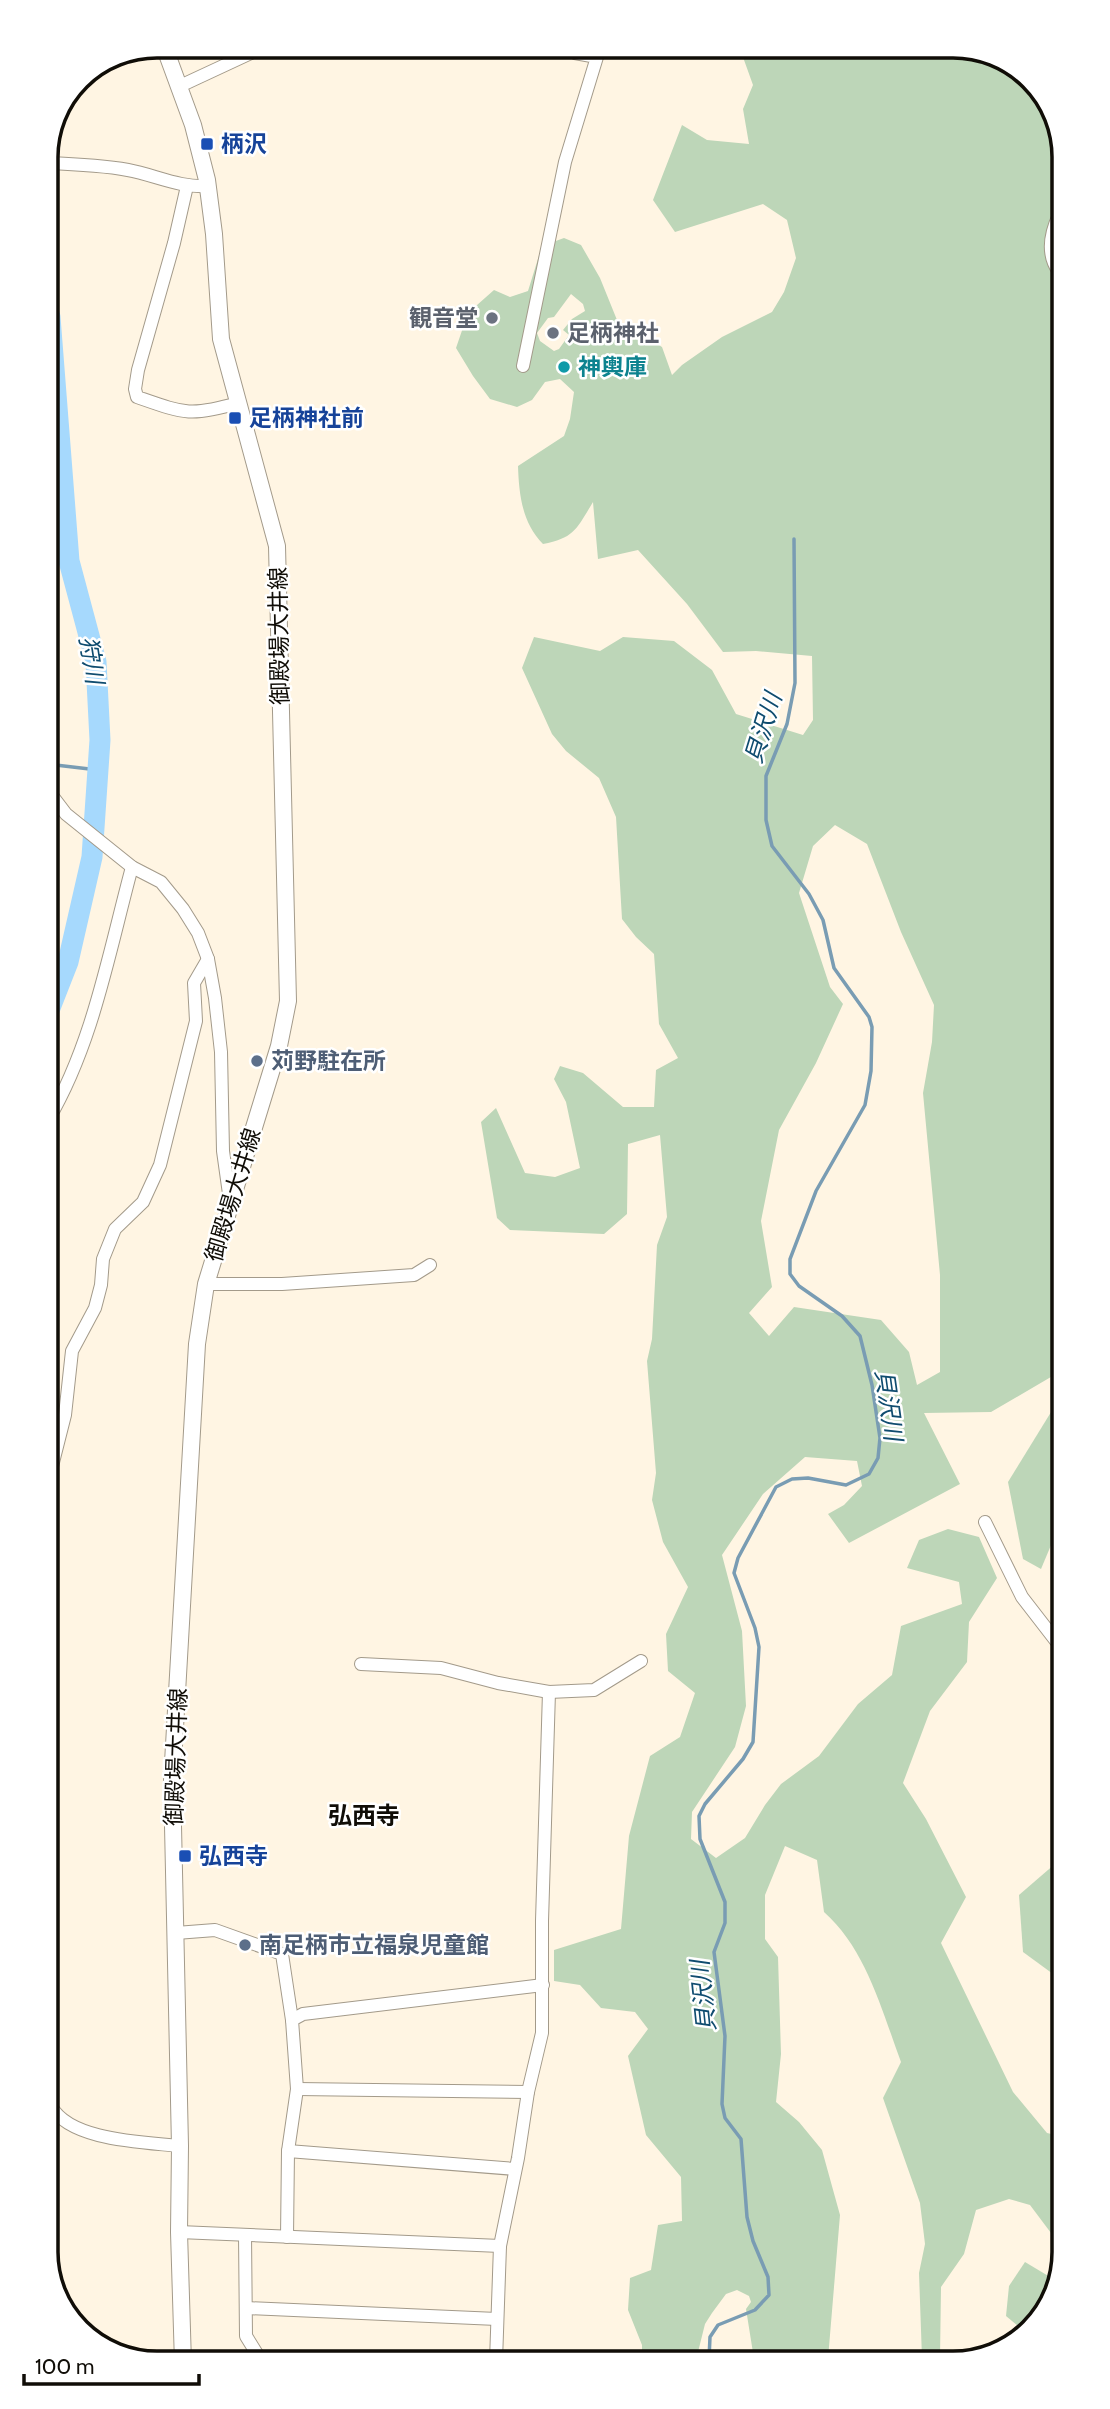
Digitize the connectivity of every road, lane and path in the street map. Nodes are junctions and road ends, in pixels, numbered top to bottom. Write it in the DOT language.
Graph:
graph roads {
  1 [pos="168,58"];
  2 [pos="240,58"];
  3 [pos="597,58"];
  4 [pos="180,86"];
  5 [pos="58,163"];
  6 [pos="187,186"];
  7 [pos="208,186"];
  8 [pos="1052,232"];
  9 [pos="1052,256"];
  10 [pos="523,366"];
  11 [pos="238,403"];
  12 [pos="58,803"];
  13 [pos="129,864"];
  14 [pos="208,959"];
  15 [pos="58,1104"];
  16 [pos="230,1205"];
  17 [pos="430,1265"];
  18 [pos="206,1284"];
  19 [pos="58,1443"];
  20 [pos="985,1522"];
  21 [pos="1052,1636"];
  22 [pos="641,1661"];
  23 [pos="361,1664"];
  24 [pos="549,1692"];
  25 [pos="176,1933"];
  26 [pos="543,1985"];
  27 [pos="292,2020"];
  28 [pos="297,2090"];
  29 [pos="528,2092"];
  30 [pos="58,2115"];
  31 [pos="180,2146"];
  32 [pos="288,2151"];
  33 [pos="515,2169"];
  34 [pos="179,2232"];
  35 [pos="245,2235"];
  36 [pos="287,2237"];
  37 [pos="500,2246"];
  38 [pos="246,2308"];
  39 [pos="498,2319"];
  40 [pos="183,2351"];
  41 [pos="255,2351"];
  42 [pos="496,2351"];
  1 -- 4 [label="main road, 御殿場大井線"];
  2 -- 4 [label="street"];
  3 -- 10 [label="street"];
  4 -- 7 [label="main road, 御殿場大井線"];
  5 -- 6 [label="street"];
  6 -- 7 [label="street"];
  6 -- 11 [label="street"];
  7 -- 11 [label="main road, 御殿場大井線"];
  8 -- 9 [label="street"];
  11 -- 16 [label="main road, 御殿場大井線"];
  12 -- 13 [label="street"];
  13 -- 14 [label="street"];
  13 -- 15 [label="street"];
  14 -- 16 [label="street"];
  14 -- 19 [label="street"];
  16 -- 18 [label="main road, 御殿場大井線"];
  17 -- 18 [label="street"];
  18 -- 25 [label="main road, 御殿場大井線"];
  20 -- 21 [label="street"];
  22 -- 24 [label="street"];
  23 -- 24 [label="street"];
  24 -- 26 [label="street"];
  25 -- 27 [label="street"];
  25 -- 31 [label="main road, 御殿場大井線"];
  26 -- 27 [label="street"];
  26 -- 29 [label="street"];
  27 -- 28 [label="street"];
  28 -- 29 [label="street"];
  28 -- 32 [label="street"];
  29 -- 33 [label="street"];
  30 -- 31 [label="street"];
  31 -- 34 [label="main road, 御殿場大井線"];
  32 -- 33 [label="street"];
  32 -- 36 [label="street"];
  33 -- 37 [label="street"];
  34 -- 35 [label="street"];
  34 -- 40 [label="main road, 御殿場大井線"];
  35 -- 36 [label="street"];
  35 -- 38 [label="street"];
  36 -- 37 [label="street"];
  37 -- 39 [label="street"];
  38 -- 39 [label="street"];
  38 -- 41 [label="street"];
  39 -- 42 [label="street"];
}
